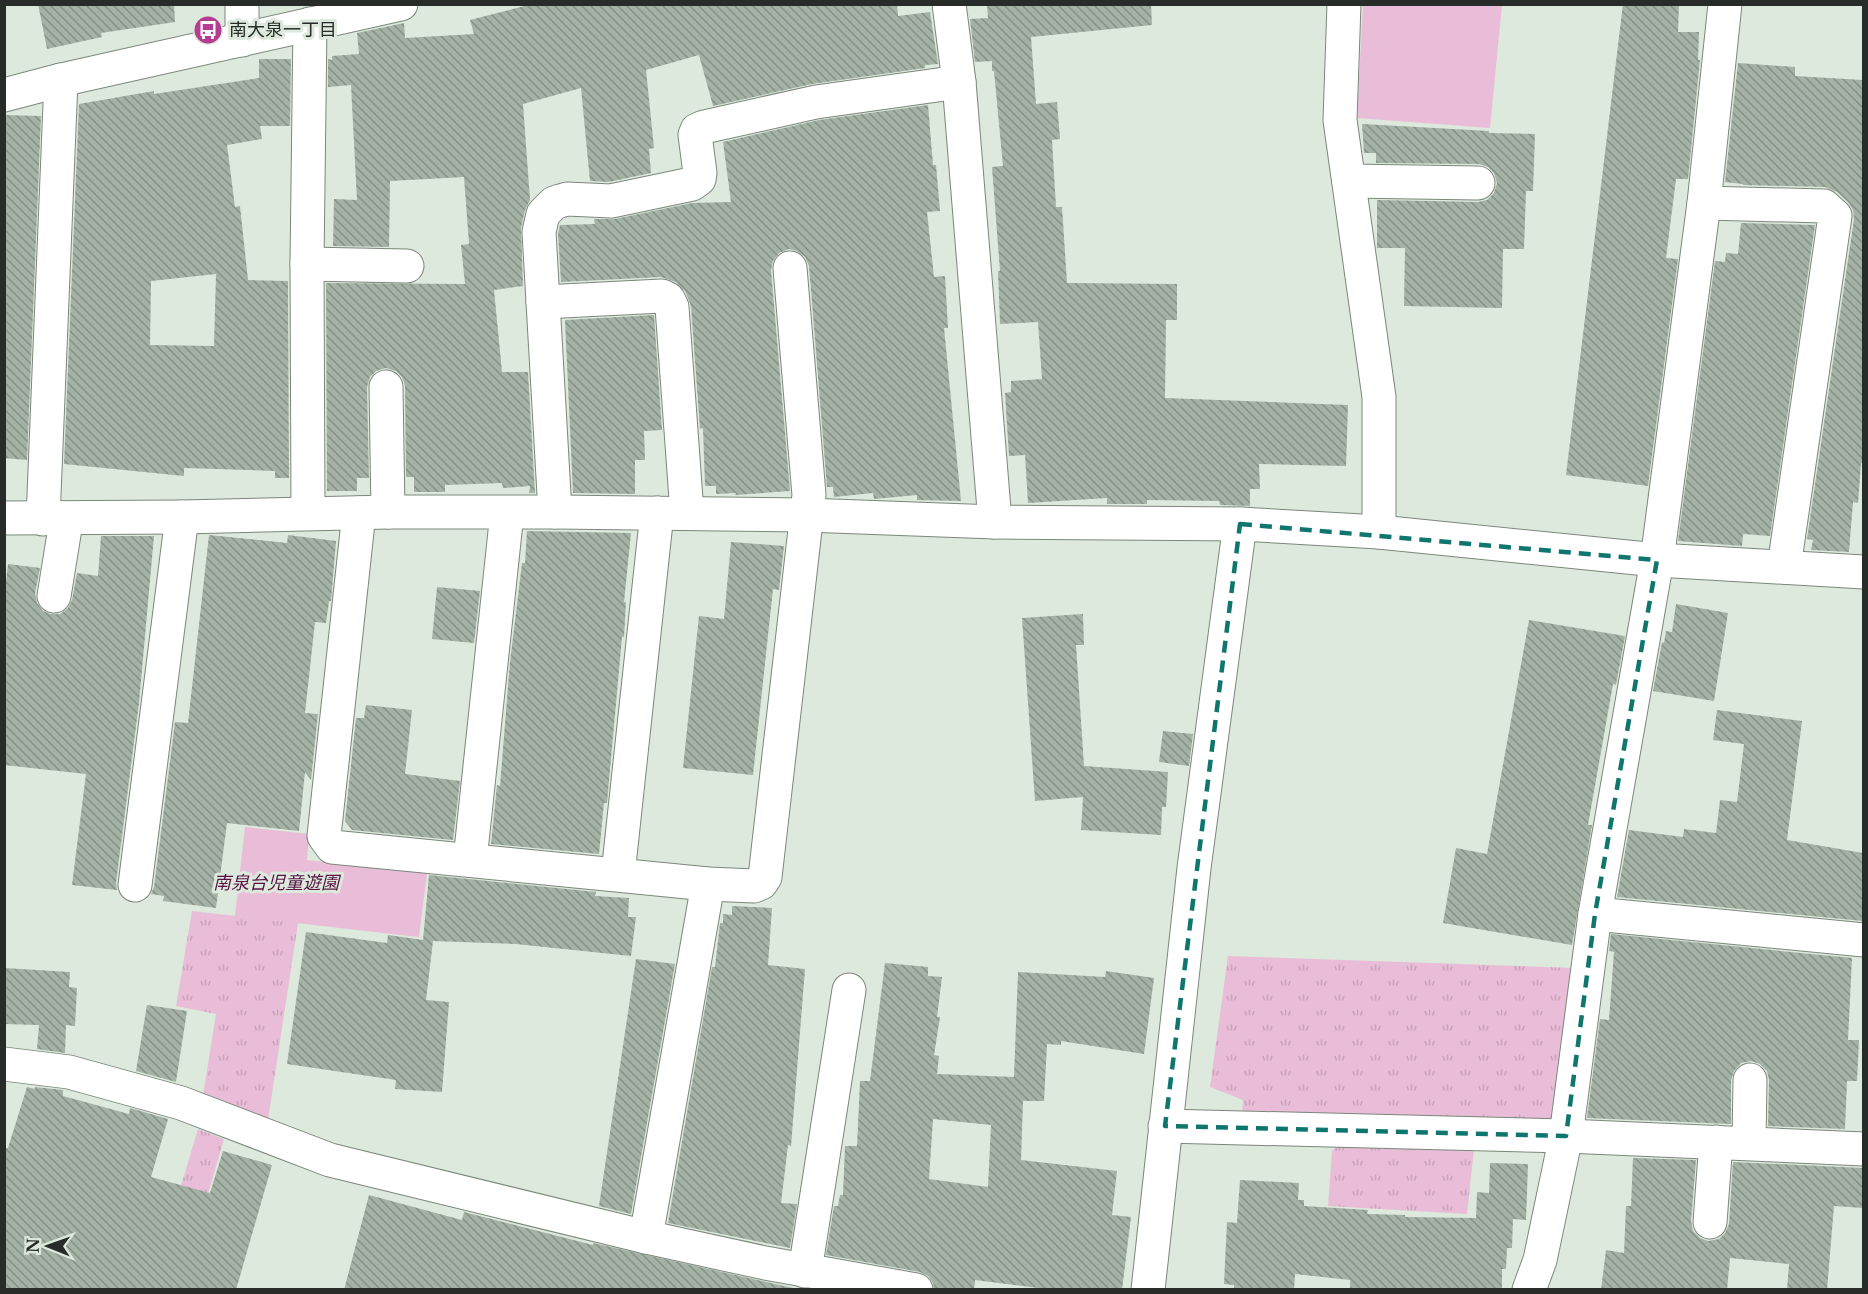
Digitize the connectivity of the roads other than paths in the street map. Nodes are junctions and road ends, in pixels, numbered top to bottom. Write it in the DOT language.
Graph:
graph roads {
  1 [pos="242,4"];
  2 [pos="401,4"];
  3 [pos="949,4"];
  4 [pos="1344,4"];
  5 [pos="1725,4"];
  6 [pos="310,24"];
  7 [pos="242,40"];
  8 [pos="61,80"];
  9 [pos="959,82"];
  10 [pos="4,96"];
  11 [pos="1349,181"];
  12 [pos="1478,183"];
  13 [pos="1704,203"];
  14 [pos="307,264"];
  15 [pos="407,266"];
  16 [pos="790,268"];
  17 [pos="543,302"];
  18 [pos="386,387"];
  19 [pos="374,512"];
  20 [pos="555,512"];
  21 [pos="308,513"];
  22 [pos="507,513"];
  23 [pos="672,513"];
  24 [pos="806,515"];
  25 [pos="182,516"];
  26 [pos="4,518"];
  27 [pos="54,518"];
  28 [pos="995,522"];
  29 [pos="1239,524"];
  30 [pos="1379,532"];
  31 [pos="1658,560"];
  32 [pos="1784,567"];
  33 [pos="1863,572"];
  34 [pos="54,596"];
  35 [pos="470,860"];
  36 [pos="618,874"];
  37 [pos="708,884"];
  38 [pos="135,885"];
  39 [pos="1595,914"];
  40 [pos="1863,940"];
  41 [pos="849,990"];
  42 [pos="4,1064"];
  43 [pos="1750,1080"];
  44 [pos="1165,1126"];
  45 [pos="1566,1136"];
  46 [pos="1716,1142"];
  47 [pos="1749,1143"];
  48 [pos="1863,1149"];
  49 [pos="1710,1222"];
  50 [pos="646,1238"];
  51 [pos="805,1270"];
  52 [pos="762,1276"];
  53 [pos="902,1289"];
  54 [pos="1148,1290"];
  55 [pos="1530,1290"];
  1 -- 7 [label="street"];
  2 -- 6 [label="street"];
  3 -- 9 [label="street"];
  4 -- 11 [label="street"];
  5 -- 13 [label="street"];
  6 -- 7 [label="street"];
  6 -- 14 [label="street"];
  7 -- 8 [label="street"];
  8 -- 10 [label="street"];
  8 -- 27 [label="street"];
  9 -- 17 [label="street"];
  9 -- 28 [label="street"];
  11 -- 12 [label="street"];
  11 -- 30 [label="street"];
  13 -- 31 [label="street"];
  13 -- 32 [label="street"];
  14 -- 15 [label="street"];
  14 -- 21 [label="street"];
  16 -- 24 [label="street"];
  17 -- 20 [label="street"];
  17 -- 23 [label="street"];
  18 -- 19 [label="street"];
  19 -- 21 [label="street"];
  19 -- 22 [label="street"];
  19 -- 35 [label="street"];
  20 -- 22 [label="street"];
  20 -- 23 [label="street"];
  21 -- 25 [label="street"];
  22 -- 35 [label="street"];
  23 -- 24 [label="street"];
  23 -- 36 [label="street"];
  24 -- 28 [label="street"];
  24 -- 37 [label="street"];
  25 -- 27 [label="street"];
  25 -- 38 [label="street"];
  26 -- 27 [label="street"];
  27 -- 34 [label="street"];
  28 -- 29 [label="street"];
  29 -- 30 [label="street"];
  29 -- 44 [label="street"];
  30 -- 31 [label="street"];
  31 -- 32 [label="street"];
  31 -- 39 [label="street"];
  32 -- 33 [label="street"];
  35 -- 36 [label="street"];
  36 -- 37 [label="street"];
  37 -- 50 [label="street"];
  39 -- 40 [label="street"];
  39 -- 45 [label="street"];
  41 -- 51 [label="street"];
  42 -- 50 [label="street"];
  43 -- 47 [label="street"];
  44 -- 45 [label="street"];
  44 -- 54 [label="street"];
  45 -- 46 [label="street"];
  45 -- 55 [label="street"];
  46 -- 47 [label="street"];
  46 -- 49 [label="street"];
  47 -- 48 [label="street"];
  50 -- 52 [label="street"];
  51 -- 52 [label="street"];
  51 -- 53 [label="street"];
}
